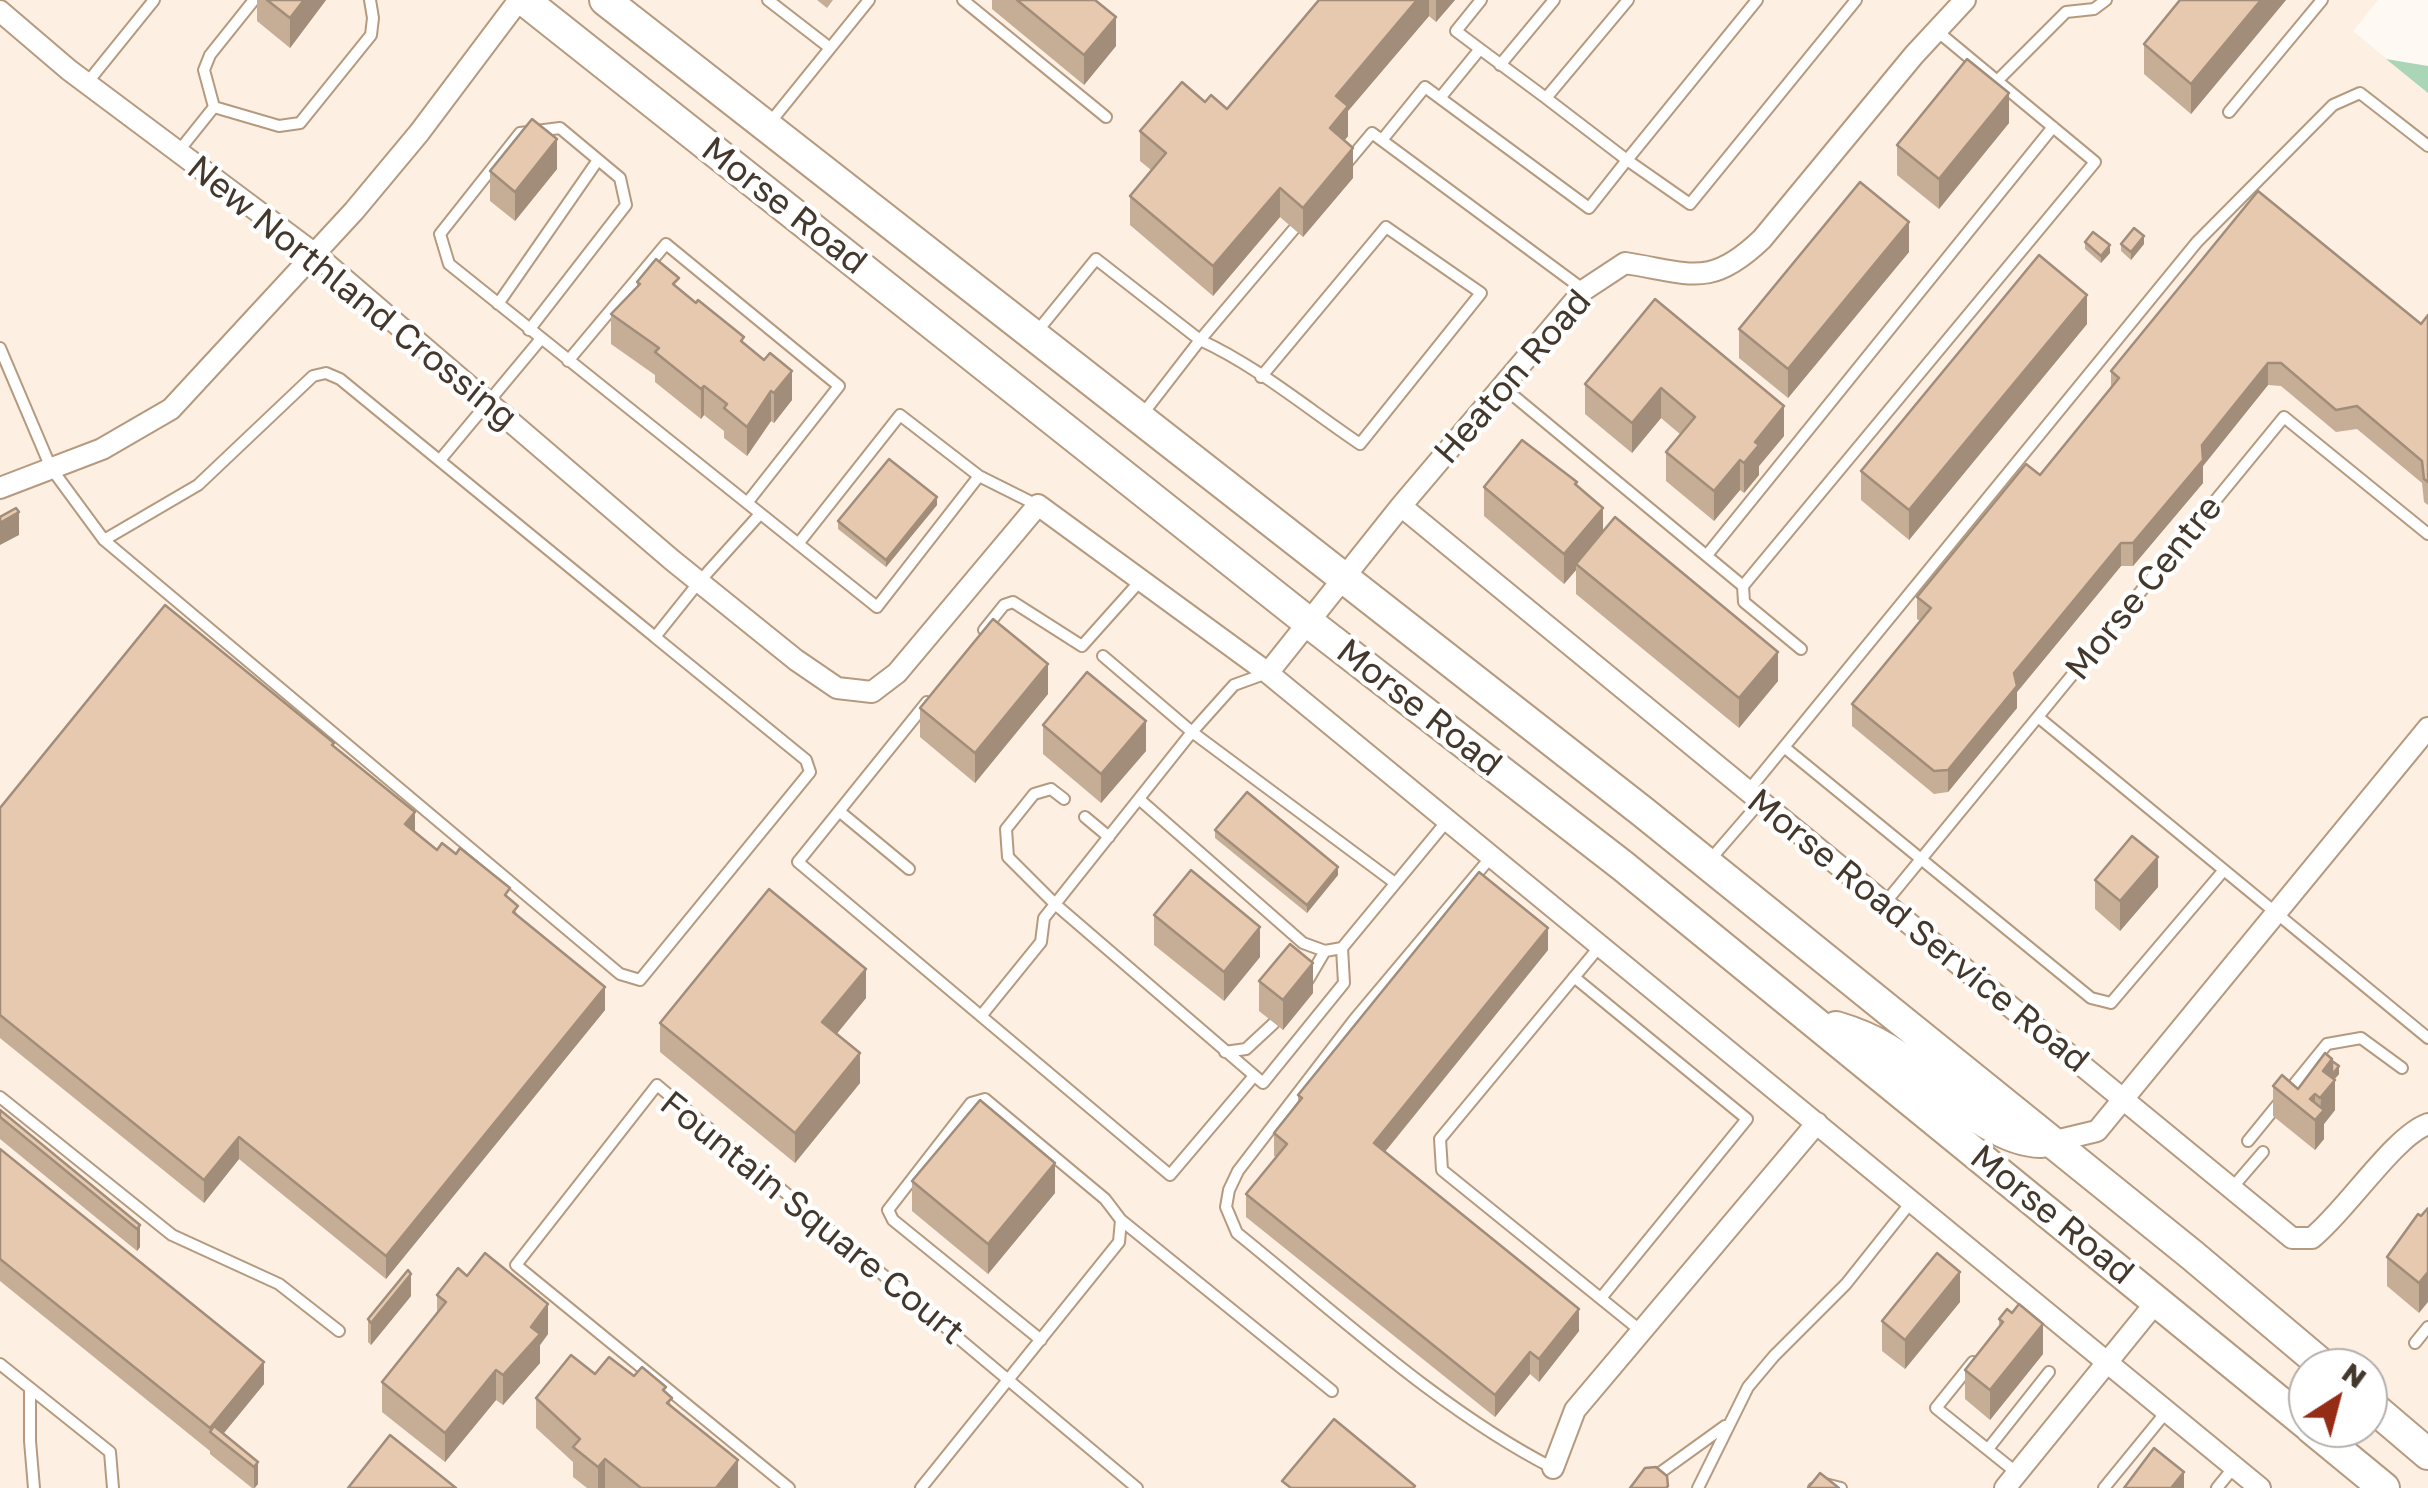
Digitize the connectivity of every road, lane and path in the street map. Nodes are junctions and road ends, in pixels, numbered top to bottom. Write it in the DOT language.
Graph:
graph roads {
  1 [pos="154,0"];
  2 [pos="254,0"];
  3 [pos="370,0"];
  4 [pos="522,0"];
  5 [pos="605,0"];
  6 [pos="768,0"];
  7 [pos="869,0"];
  8 [pos="963,0"];
  9 [pos="1481,0"];
  10 [pos="1554,0"];
  11 [pos="1628,0"];
  12 [pos="1758,0"];
  13 [pos="1856,0"];
  14 [pos="2106,0"];
  15 [pos="2322,0"];
  16 [pos="1955,3"];
  17 [pos="0,11"];
  18 [pos="1936,30"];
  19 [pos="830,48"];
  20 [pos="1480,49"];
  21 [pos="1500,64"];
  22 [pos="1997,81"];
  23 [pos="88,84"];
  24 [pos="1440,98"];
  25 [pos="1546,98"];
  26 [pos="214,107"];
  27 [pos="2229,112"];
  28 [pos="1106,117"];
  29 [pos="768,126"];
  30 [pos="2053,127"];
  31 [pos="1382,140"];
  32 [pos="2428,146"];
  33 [pos="178,152"];
  34 [pos="598,160"];
  35 [pos="1627,160"];
  36 [pos="1343,169"];
  37 [pos="1294,229"];
  38 [pos="315,254"];
  39 [pos="1584,290"];
  40 [pos="498,304"];
  41 [pos="529,330"];
  42 [pos="1034,335"];
  43 [pos="540,340"];
  44 [pos="1200,340"];
  45 [pos="0,348"];
  46 [pos="568,361"];
  47 [pos="1261,376"];
  48 [pos="1502,386"];
  49 [pos="489,403"];
  50 [pos="1139,418"];
  51 [pos="440,460"];
  52 [pos="51,468"];
  53 [pos="979,476"];
  54 [pos="0,488"];
  55 [pos="746,502"];
  56 [pos="1038,505"];
  57 [pos="1402,506"];
  58 [pos="760,514"];
  59 [pos="2428,534"];
  60 [pos="104,540"];
  61 [pos="798,544"];
  62 [pos="1707,555"];
  63 [pos="1141,579"];
  64 [pos="1344,580"];
  65 [pos="699,582"];
  66 [pos="1742,586"];
  67 [pos="1308,622"];
  68 [pos="980,635"];
  69 [pos="655,637"];
  70 [pos="1801,650"];
  71 [pos="1103,656"];
  72 [pos="1268,673"];
  73 [pos="933,694"];
  74 [pos="2038,717"];
  75 [pos="2428,728"];
  76 [pos="1192,732"];
  77 [pos="1784,748"];
  78 [pos="1755,796"];
  79 [pos="1138,799"];
  80 [pos="1064,800"];
  81 [pos="838,811"];
  82 [pos="1085,817"];
  83 [pos="1447,820"];
  84 [pos="1109,837"];
  85 [pos="1491,856"];
  86 [pos="1921,860"];
  87 [pos="1708,864"];
  88 [pos="908,869"];
  89 [pos="2224,870"];
  90 [pos="1395,884"];
  91 [pos="1885,903"];
  92 [pos="1055,904"];
  93 [pos="2276,913"];
  94 [pos="1600,946"];
  95 [pos="1342,948"];
  96 [pos="1326,951"];
  97 [pos="1574,977"];
  98 [pos="1305,986"];
  99 [pos="981,1016"];
  100 [pos="1814,1021"];
  101 [pos="1274,1023"];
  102 [pos="2428,1038"];
  103 [pos="1225,1052"];
  104 [pos="2402,1068"];
  105 [pos="1254,1076"];
  106 [pos="0,1097"];
  107 [pos="2123,1099"];
  108 [pos="1816,1123"];
  109 [pos="2428,1124"];
  110 [pos="2248,1141"];
  111 [pos="2051,1142"];
  112 [pos="2262,1152"];
  113 [pos="2232,1188"];
  114 [pos="1912,1202"];
  115 [pos="1121,1220"];
  116 [pos="1601,1298"];
  117 [pos="2157,1301"];
  118 [pos="2428,1327"];
  119 [pos="339,1331"];
  120 [pos="1642,1331"];
  121 [pos="1041,1340"];
  122 [pos="2415,1343"];
  123 [pos="2302,1348"];
  124 [pos="1981,1352"];
  125 [pos="2107,1362"];
  126 [pos="0,1364"];
  127 [pos="2049,1372"];
  128 [pos="1009,1380"];
  129 [pos="30,1388"];
  130 [pos="1332,1392"];
  131 [pos="2288,1409"];
  132 [pos="2167,1411"];
  133 [pos="2388,1421"];
  134 [pos="1726,1426"];
  135 [pos="2335,1448"];
  136 [pos="1988,1449"];
  137 [pos="2428,1454"];
  138 [pos="2234,1466"];
  139 [pos="1552,1468"];
  140 [pos="2011,1480"];
  141 [pos="34,1488"];
  142 [pos="113,1488"];
  143 [pos="788,1488"];
  144 [pos="920,1488"];
  145 [pos="1137,1488"];
  146 [pos="1638,1488"];
  147 [pos="1698,1488"];
  148 [pos="1814,1488"];
  149 [pos="1840,1488"];
  150 [pos="2104,1488"];
  151 [pos="2217,1488"];
  152 [pos="2260,1488"];
  153 [pos="2384,1488"];
  1 -- 23 [label="lane"];
  2 -- 26 [label="lane"];
  3 -- 26 [label="lane"];
  4 -- 38 [label="street"];
  4 -- 67 [label="main road, Morse Road"];
  5 -- 29 [label="main road, Morse Road"];
  6 -- 19 [label="lane"];
  7 -- 19 [label="lane"];
  8 -- 28 [label="lane"];
  9 -- 20 [label="lane"];
  10 -- 21 [label="lane"];
  11 -- 25 [label="lane"];
  12 -- 35 [label="lane"];
  13 -- 35 [label="lane"];
  14 -- 22 [label="lane"];
  15 -- 27 [label="lane"];
  16 -- 18 [label="street, Heaton Road"];
  17 -- 23 [label="street, New Northland Crossing"];
  18 -- 22 [label="lane"];
  18 -- 39 [label="street, Heaton Road"];
  19 -- 29 [label="lane"];
  20 -- 21 [label="lane"];
  20 -- 24 [label="lane"];
  21 -- 25 [label="lane"];
  22 -- 30 [label="lane"];
  23 -- 33 [label="street, New Northland Crossing"];
  24 -- 31 [label="lane"];
  24 -- 35 [label="lane"];
  25 -- 35 [label="lane"];
  26 -- 33 [label="lane"];
  29 -- 42 [label="main road, Morse Road"];
  30 -- 62 [label="lane"];
  30 -- 66 [label="lane"];
  31 -- 36 [label="lane"];
  31 -- 39 [label="lane"];
  32 -- 77 [label="lane"];
  33 -- 38 [label="street, New Northland Crossing"];
  34 -- 40 [label="lane"];
  34 -- 40 [label="lane"];
  34 -- 41 [label="lane"];
  37 -- 44 [label="lane"];
  38 -- 49 [label="street, New Northland Crossing"];
  38 -- 52 [label="street"];
  39 -- 48 [label="street, Heaton Road"];
  40 -- 41 [label="lane"];
  41 -- 43 [label="lane"];
  42 -- 44 [label="lane"];
  42 -- 50 [label="main road, Morse Road"];
  43 -- 46 [label="lane"];
  43 -- 49 [label="lane"];
  44 -- 47 [label="lane"];
  44 -- 50 [label="lane"];
  45 -- 52 [label="lane"];
  46 -- 55 [label="lane"];
  46 -- 55 [label="lane"];
  47 -- 47 [label="lane"];
  48 -- 57 [label="street, Heaton Road"];
  48 -- 62 [label="lane"];
  49 -- 51 [label="lane"];
  49 -- 65 [label="street, New Northland Crossing"];
  50 -- 64 [label="main road, Morse Road"];
  51 -- 60 [label="lane"];
  51 -- 69 [label="lane"];
  52 -- 54 [label="street"];
  52 -- 60 [label="lane"];
  53 -- 56 [label="lane"];
  53 -- 61 [label="lane"];
  53 -- 61 [label="lane"];
  55 -- 58 [label="lane"];
  56 -- 63 [label="street"];
  56 -- 65 [label="street, New Northland Crossing"];
  57 -- 64 [label="street, Heaton Road"];
  57 -- 78 [label="street, Morse Road Service Road"];
  58 -- 61 [label="lane"];
  58 -- 65 [label="lane"];
  59 -- 74 [label="lane, Morse Centre"];
  60 -- 69 [label="lane"];
  62 -- 66 [label="lane"];
  63 -- 68 [label="lane"];
  63 -- 72 [label="street"];
  64 -- 67 [label="street"];
  64 -- 87 [label="main road, Morse Road"];
  65 -- 69 [label="lane"];
  66 -- 70 [label="lane"];
  67 -- 72 [label="street"];
  67 -- 100 [label="main road, Morse Road"];
  71 -- 76 [label="lane"];
  72 -- 76 [label="lane"];
  72 -- 83 [label="street"];
  73 -- 81 [label="lane"];
  74 -- 86 [label="lane, Morse Centre"];
  74 -- 89 [label="lane"];
  75 -- 93 [label="street"];
  76 -- 79 [label="lane"];
  76 -- 90 [label="lane"];
  77 -- 78 [label="lane"];
  77 -- 86 [label="lane"];
  78 -- 87 [label="lane"];
  78 -- 91 [label="street, Morse Road Service Road"];
  79 -- 84 [label="lane"];
  79 -- 96 [label="lane"];
  80 -- 92 [label="lane"];
  81 -- 88 [label="lane"];
  81 -- 99 [label="lane"];
  82 -- 84 [label="lane"];
  83 -- 85 [label="street"];
  83 -- 90 [label="lane"];
  84 -- 92 [label="lane"];
  85 -- 94 [label="street"];
  85 -- 139 [label="lane"];
  86 -- 89 [label="lane"];
  86 -- 91 [label="lane, Morse Centre"];
  87 -- 111 [label="main road, Morse Road"];
  89 -- 93 [label="lane"];
  90 -- 95 [label="lane"];
  91 -- 107 [label="street, Morse Road Service Road"];
  92 -- 99 [label="lane"];
  92 -- 103 [label="lane"];
  93 -- 102 [label="lane"];
  93 -- 107 [label="street"];
  94 -- 97 [label="lane"];
  94 -- 108 [label="street"];
  95 -- 96 [label="lane"];
  95 -- 105 [label="lane"];
  96 -- 98 [label="lane"];
  97 -- 116 [label="lane"];
  97 -- 116 [label="lane"];
  99 -- 105 [label="lane"];
  100 -- 111 [label="main road"];
  100 -- 117 [label="main road, Morse Road"];
  101 -- 103 [label="lane"];
  103 -- 105 [label="lane"];
  104 -- 110 [label="lane"];
  106 -- 119 [label="lane"];
  107 -- 111 [label="street"];
  107 -- 113 [label="street, Morse Road Service Road"];
  108 -- 114 [label="street"];
  108 -- 120 [label="street"];
  109 -- 113 [label="street, Morse Road Service Road"];
  111 -- 123 [label="main road, Morse Road"];
  112 -- 113 [label="lane"];
  114 -- 125 [label="street"];
  114 -- 134 [label="lane"];
  115 -- 121 [label="lane"];
  115 -- 121 [label="lane"];
  115 -- 130 [label="lane"];
  116 -- 120 [label="lane"];
  117 -- 125 [label="street"];
  117 -- 131 [label="main road, Morse Road"];
  118 -- 122 [label="lane"];
  120 -- 139 [label="street"];
  121 -- 128 [label="lane"];
  124 -- 136 [label="lane"];
  125 -- 132 [label="street"];
  125 -- 140 [label="street"];
  126 -- 129 [label="lane"];
  127 -- 136 [label="lane"];
  128 -- 143 [label="lane, Fountain Square Court"];
  128 -- 144 [label="lane"];
  128 -- 145 [label="lane, Fountain Square Court"];
  129 -- 141 [label="lane"];
  129 -- 142 [label="lane"];
  132 -- 138 [label="street"];
  132 -- 150 [label="lane"];
  133 -- 137 [label="main road"];
  134 -- 146 [label="lane"];
  134 -- 147 [label="lane"];
  135 -- 153 [label="main road, Morse Road"];
  136 -- 140 [label="lane"];
  138 -- 151 [label="lane"];
  138 -- 152 [label="street"];
  148 -- 149 [label="lane"];
}
